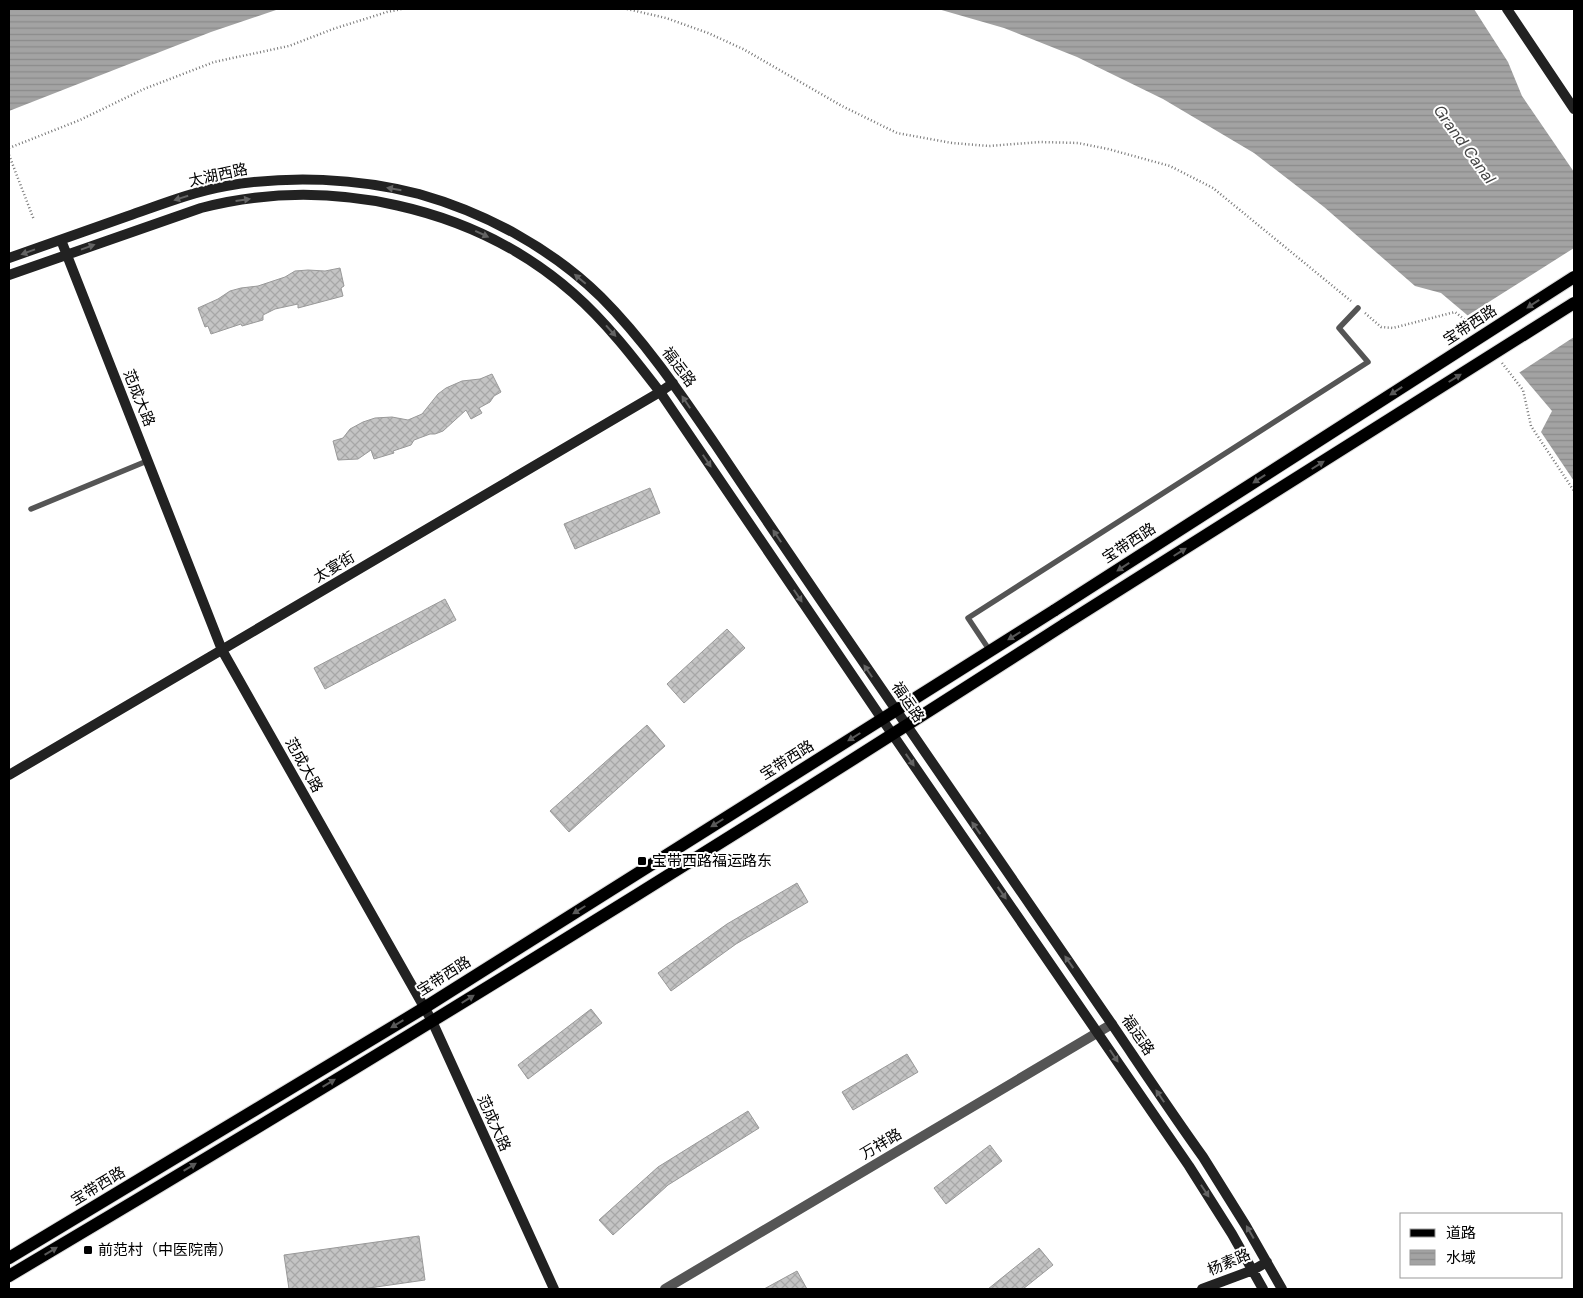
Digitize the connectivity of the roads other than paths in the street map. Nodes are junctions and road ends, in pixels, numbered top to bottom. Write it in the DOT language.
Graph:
graph roads {
  1 [pos="1507,9"];
  2 [pos="1574,109"];
  3 [pos="441,201"];
  4 [pos="437,216"];
  5 [pos="61,240"];
  6 [pos="66,255"];
  7 [pos="9,258"];
  8 [pos="9,275"];
  9 [pos="1574,277"];
  10 [pos="1574,303"];
  11 [pos="1358,308"];
  12 [pos="673,382"];
  13 [pos="660,392"];
  14 [pos="147,461"];
  15 [pos="31,509"];
  16 [pos="222,650"];
  17 [pos="990,651"];
  18 [pos="896,711"];
  19 [pos="882,720"];
  20 [pos="906,726"];
  21 [pos="892,735"];
  22 [pos="9,775"];
  23 [pos="424,1008"];
  24 [pos="432,1022"];
  25 [pos="1112,1024"];
  26 [pos="1098,1032"];
  27 [pos="9,1258"];
  28 [pos="1267,1262"];
  29 [pos="1253,1270"];
  30 [pos="9,1276"];
  31 [pos="554,1289"];
  32 [pos="665,1289"];
  33 [pos="1202,1289"];
  34 [pos="1263,1289"];
  35 [pos="1282,1289"];
  1 -- 2 [label="main road"];
  3 -- 5 [label="main road, 太湖西路, one-way"];
  12 -- 3 [label="main road, 福运路, one-way"];
  6 -- 4 [label="main road, 太湖西路, one-way"];
  4 -- 13 [label="main road, 福运路, one-way"];
  5 -- 6 [label="main road, 范成大路"];
  5 -- 7 [label="main road, 太湖西路, one-way"];
  6 -- 8 [label="main road, 太湖西路"];
  6 -- 14 [label="main road, 范成大路"];
  9 -- 17 [label="main road, 宝带西路, one-way, bridge"];
  20 -- 10 [label="main road, 宝带西路, one-way, bridge"];
  11 -- 17 [label="lane"];
  12 -- 13 [label="main road, 太宴街"];
  18 -- 12 [label="main road, 福运路, one-way"];
  13 -- 16 [label="main road, 太宴街"];
  13 -- 19 [label="main road, 福运路, one-way"];
  14 -- 15 [label="lane"];
  14 -- 16 [label="main road, 范成大路"];
  16 -- 22 [label="main road, 太宴街"];
  16 -- 23 [label="main road, 范成大路"];
  17 -- 18 [label="main road, 宝带西路"];
  18 -- 19 [label="main road, 宝带西路"];
  18 -- 20 [label="main road, 福运路"];
  19 -- 21 [label="main road, 福运路"];
  19 -- 23 [label="main road, 宝带西路, one-way"];
  20 -- 21 [label="main road, 宝带西路"];
  25 -- 20 [label="main road, 福运路, one-way"];
  24 -- 21 [label="main road, 宝带西路, one-way"];
  21 -- 26 [label="main road, 福运路, one-way"];
  23 -- 24 [label="main road, 范成大路"];
  23 -- 27 [label="main road, 宝带西路, one-way"];
  30 -- 24 [label="main road, 宝带西路, one-way"];
  24 -- 31 [label="main road, 范成大路"];
  25 -- 26 [label="street, 万祥路"];
  28 -- 25 [label="main road, 福运路, one-way"];
  26 -- 29 [label="main road, 福运路, one-way"];
  26 -- 32 [label="street, 万祥路"];
  28 -- 29 [label="main road, 杨素路"];
  28 -- 35 [label="main road, 福运路"];
  29 -- 33 [label="main road, 杨素路"];
  29 -- 34 [label="main road, 福运路"];
}
